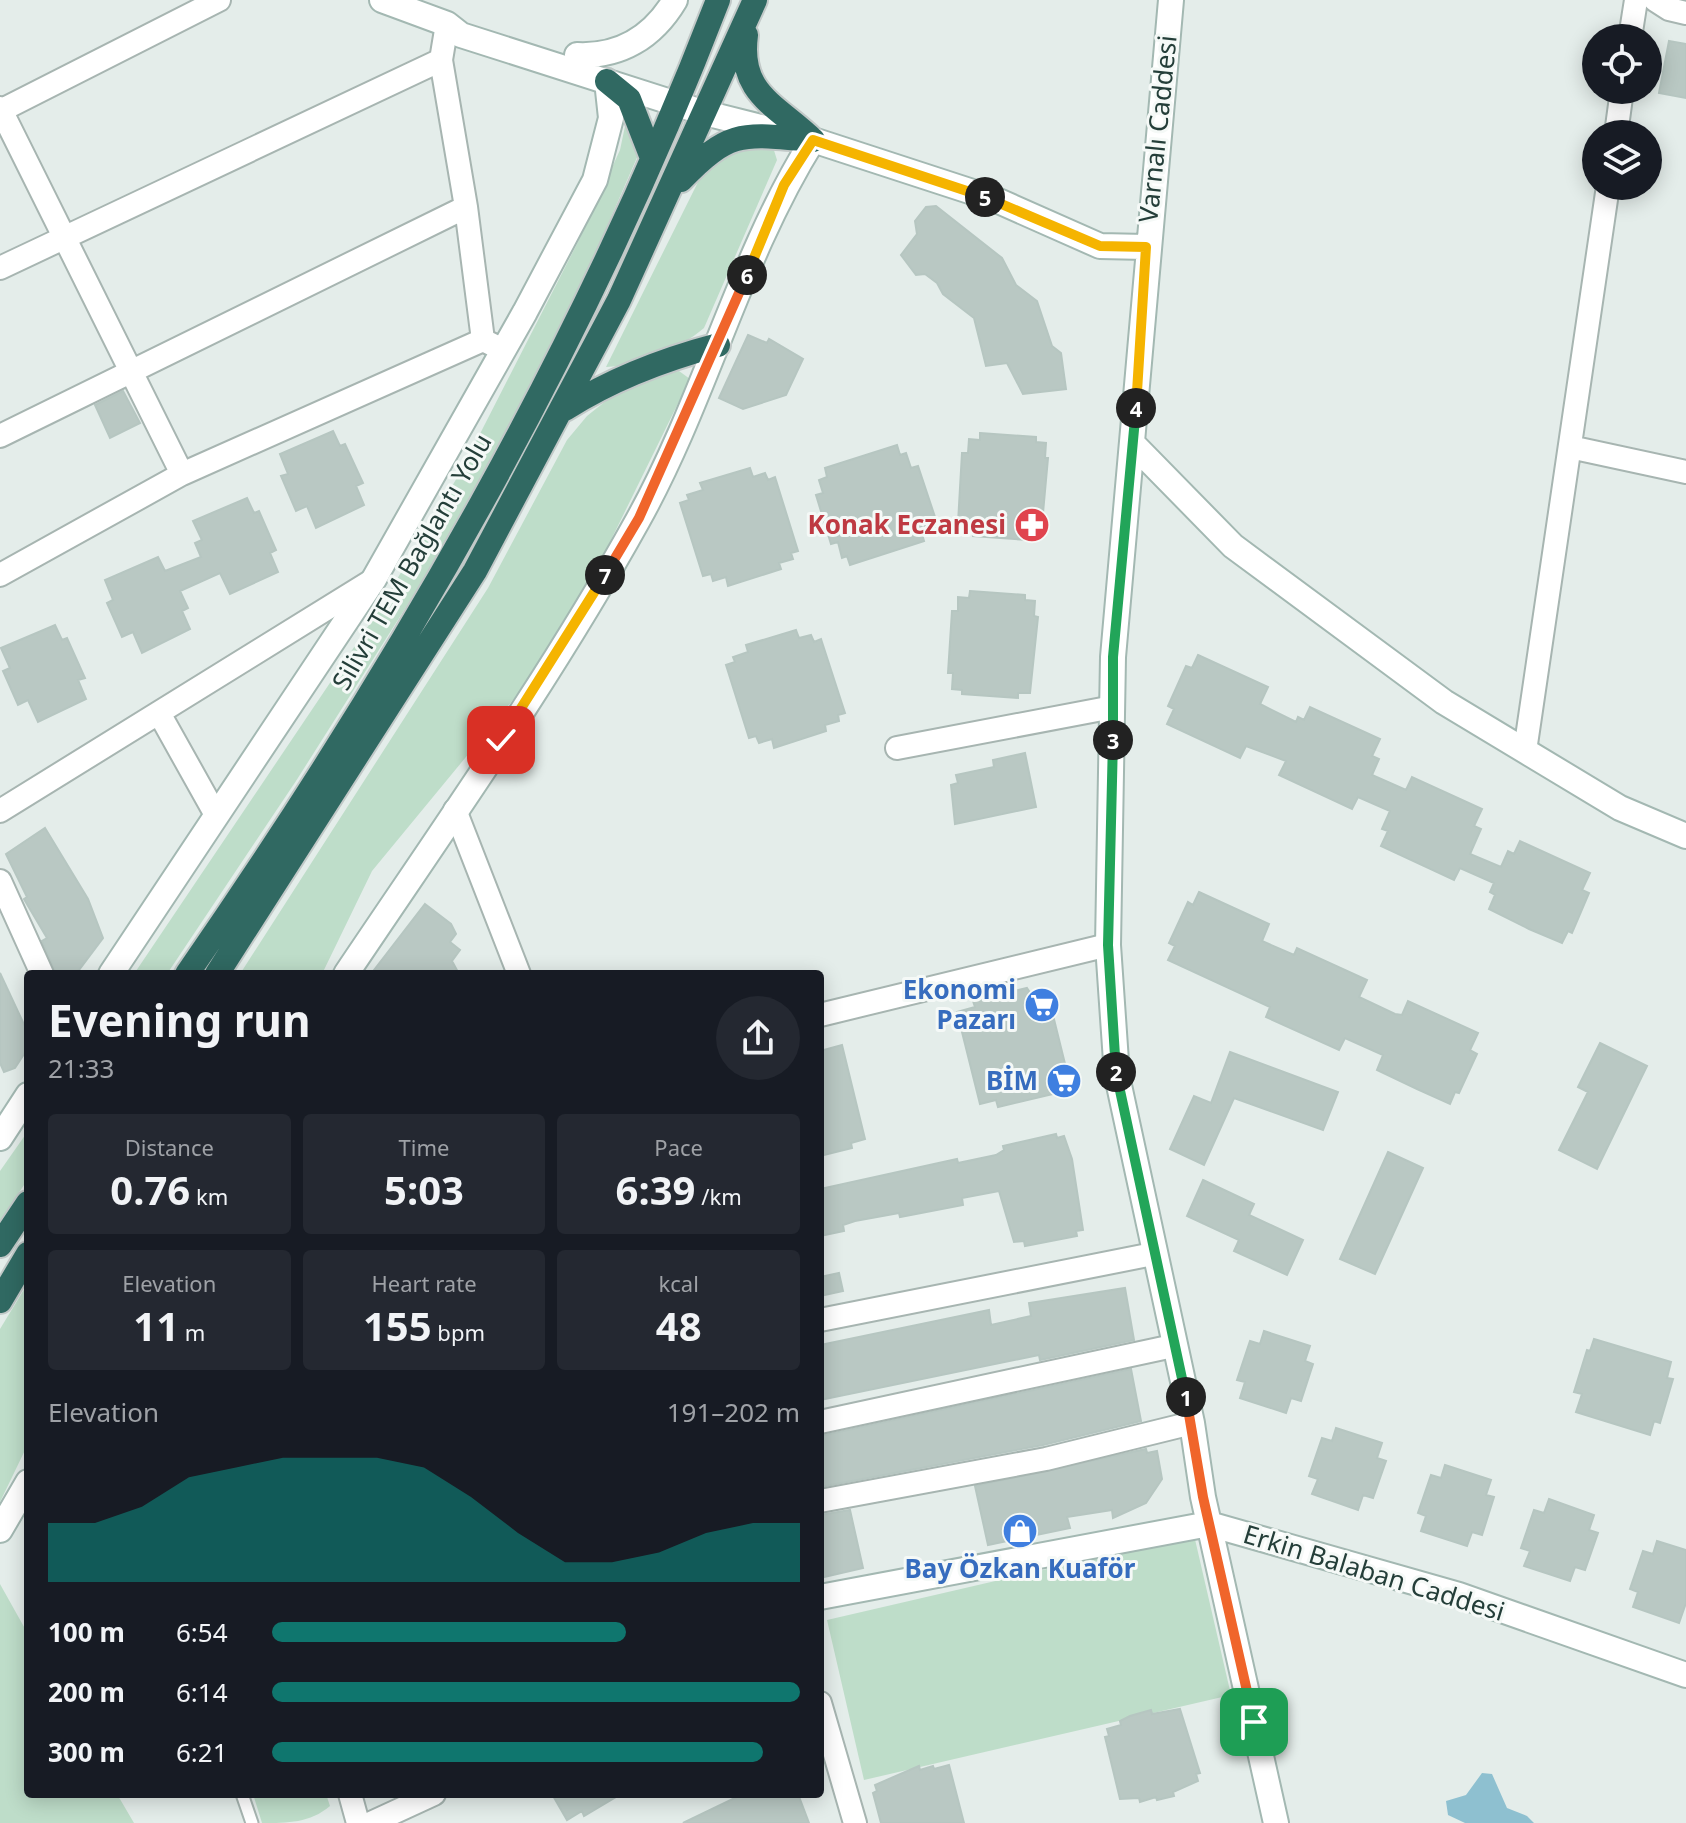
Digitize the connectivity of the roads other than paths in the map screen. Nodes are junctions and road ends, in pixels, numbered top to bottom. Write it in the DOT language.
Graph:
graph roads {
  1 [pos="219,0"];
  2 [pos="382,0"];
  3 [pos="675,0"];
  4 [pos="718,0"];
  5 [pos="1171,0"];
  6 [pos="1636,0"];
  7 [pos="1655,0"];
  8 [pos="752,9"];
  9 [pos="1686,13"];
  10 [pos="447,24"];
  11 [pos="1632,24"];
  12 [pos="577,55"];
  13 [pos="441,60"];
  14 [pos="607,81"];
  15 [pos="680,95"];
  16 [pos="708,105"];
  17 [pos="0,110"];
  18 [pos="813,140"];
  19 [pos="652,158"];
  20 [pos="671,191"];
  21 [pos="1606,200"];
  22 [pos="466,207"];
  23 [pos="64,237"];
  24 [pos="1146,247"];
  25 [pos="0,268"];
  26 [pos="493,345"];
  27 [pos="718,345"];
  28 [pos="130,371"];
  29 [pos="563,410"];
  30 [pos="0,436"];
  31 [pos="1133,444"];
  32 [pos="1570,447"];
  33 [pos="1686,472"];
  34 [pos="182,474"];
  35 [pos="0,575"];
  36 [pos="374,579"];
  37 [pos="1113,707"];
  38 [pos="159,713"];
  39 [pos="897,748"];
  40 [pos="1525,751"];
  41 [pos="455,810"];
  42 [pos="0,811"];
  43 [pos="216,815"];
  44 [pos="1686,836"];
  45 [pos="0,881"];
  46 [pos="1108,945"];
  47 [pos="40,970"];
  48 [pos="114,970"];
  49 [pos="190,970"];
  50 [pos="220,970"];
  51 [pos="349,970"];
  52 [pos="517,970"];
  53 [pos="824,1014"];
  54 [pos="24,1101"];
  55 [pos="0,1138"];
  56 [pos="24,1209"];
  57 [pos="0,1245"];
  58 [pos="1153,1254"];
  59 [pos="24,1261"];
  60 [pos="0,1301"];
  61 [pos="824,1319"];
  62 [pos="1173,1346"];
  63 [pos="824,1421"];
  64 [pos="1192,1423"];
  65 [pos="24,1489"];
  66 [pos="824,1500"];
  67 [pos="1209,1524"];
  68 [pos="0,1530"];
  69 [pos="824,1596"];
  70 [pos="1686,1675"];
  71 [pos="824,1717"];
  72 [pos="243,1798"];
  73 [pos="351,1798"];
  74 [pos="425,1798"];
  75 [pos="252,1823"];
  76 [pos="358,1823"];
  77 [pos="371,1823"];
  78 [pos="855,1823"];
  79 [pos="1276,1823"];
  1 -- 17 [label="street"];
  2 -- 10 [label="street"];
  3 -- 12 [label="street"];
  4 -- 15 [label="highway"];
  5 -- 24 [label="street, Varnalı Caddesi"];
  6 -- 11 [label="street"];
  7 -- 9 [label="street"];
  8 -- 16 [label="highway"];
  8 -- 18 [label="highway"];
  10 -- 12 [label="street"];
  10 -- 13 [label="street"];
  10 -- 14 [label="street"];
  12 -- 15 [label="street"];
  13 -- 22 [label="street"];
  13 -- 23 [label="street"];
  14 -- 15 [label="street"];
  14 -- 19 [label="highway"];
  14 -- 26 [label="street"];
  15 -- 16 [label="street"];
  15 -- 19 [label="highway, Silivri TEM Bağlantı Yolu"];
  16 -- 18 [label="street"];
  16 -- 20 [label="highway, Silivri TEM Bağlantı Yolu"];
  17 -- 23 [label="street"];
  18 -- 20 [label="highway"];
  18 -- 24 [label="street"];
  18 -- 27 [label="street"];
  19 -- 49 [label="highway, Silivri TEM Bağlantı Yolu"];
  20 -- 29 [label="highway, Silivri TEM Bağlantı Yolu"];
  21 -- 32 [label="street"];
  22 -- 26 [label="street"];
  22 -- 28 [label="street"];
  23 -- 25 [label="street"];
  23 -- 28 [label="street"];
  24 -- 31 [label="street, Varnalı Caddesi"];
  26 -- 34 [label="street"];
  26 -- 36 [label="street"];
  27 -- 29 [label="highway"];
  27 -- 41 [label="street"];
  28 -- 30 [label="street"];
  28 -- 34 [label="street"];
  29 -- 50 [label="highway, Silivri TEM Bağlantı Yolu"];
  31 -- 37 [label="street, Varnalı Caddesi"];
  31 -- 40 [label="street"];
  32 -- 33 [label="street"];
  32 -- 40 [label="street"];
  34 -- 35 [label="street"];
  36 -- 38 [label="street"];
  36 -- 43 [label="street"];
  37 -- 39 [label="street"];
  37 -- 46 [label="street, Varnalı Caddesi"];
  38 -- 42 [label="street"];
  38 -- 43 [label="street"];
  40 -- 44 [label="street"];
  41 -- 51 [label="street"];
  41 -- 52 [label="street"];
  43 -- 48 [label="street"];
  45 -- 47 [label="street"];
  46 -- 53 [label="street"];
  46 -- 58 [label="street, Varnalı Caddesi"];
  54 -- 55 [label="street"];
  56 -- 57 [label="highway"];
  58 -- 61 [label="street"];
  58 -- 62 [label="street, Varnalı Caddesi"];
  59 -- 60 [label="highway"];
  62 -- 63 [label="street"];
  62 -- 64 [label="street, Varnalı Caddesi"];
  64 -- 66 [label="street"];
  64 -- 67 [label="street, Varnalı Caddesi"];
  65 -- 68 [label="street"];
  67 -- 69 [label="street, Erkin Balaban Caddesi"];
  67 -- 70 [label="street, Erkin Balaban Caddesi"];
  67 -- 79 [label="street, Varnalı Caddesi"];
  71 -- 78 [label="street"];
  72 -- 75 [label="lane"];
  73 -- 76 [label="street"];
  74 -- 77 [label="street"];
}
